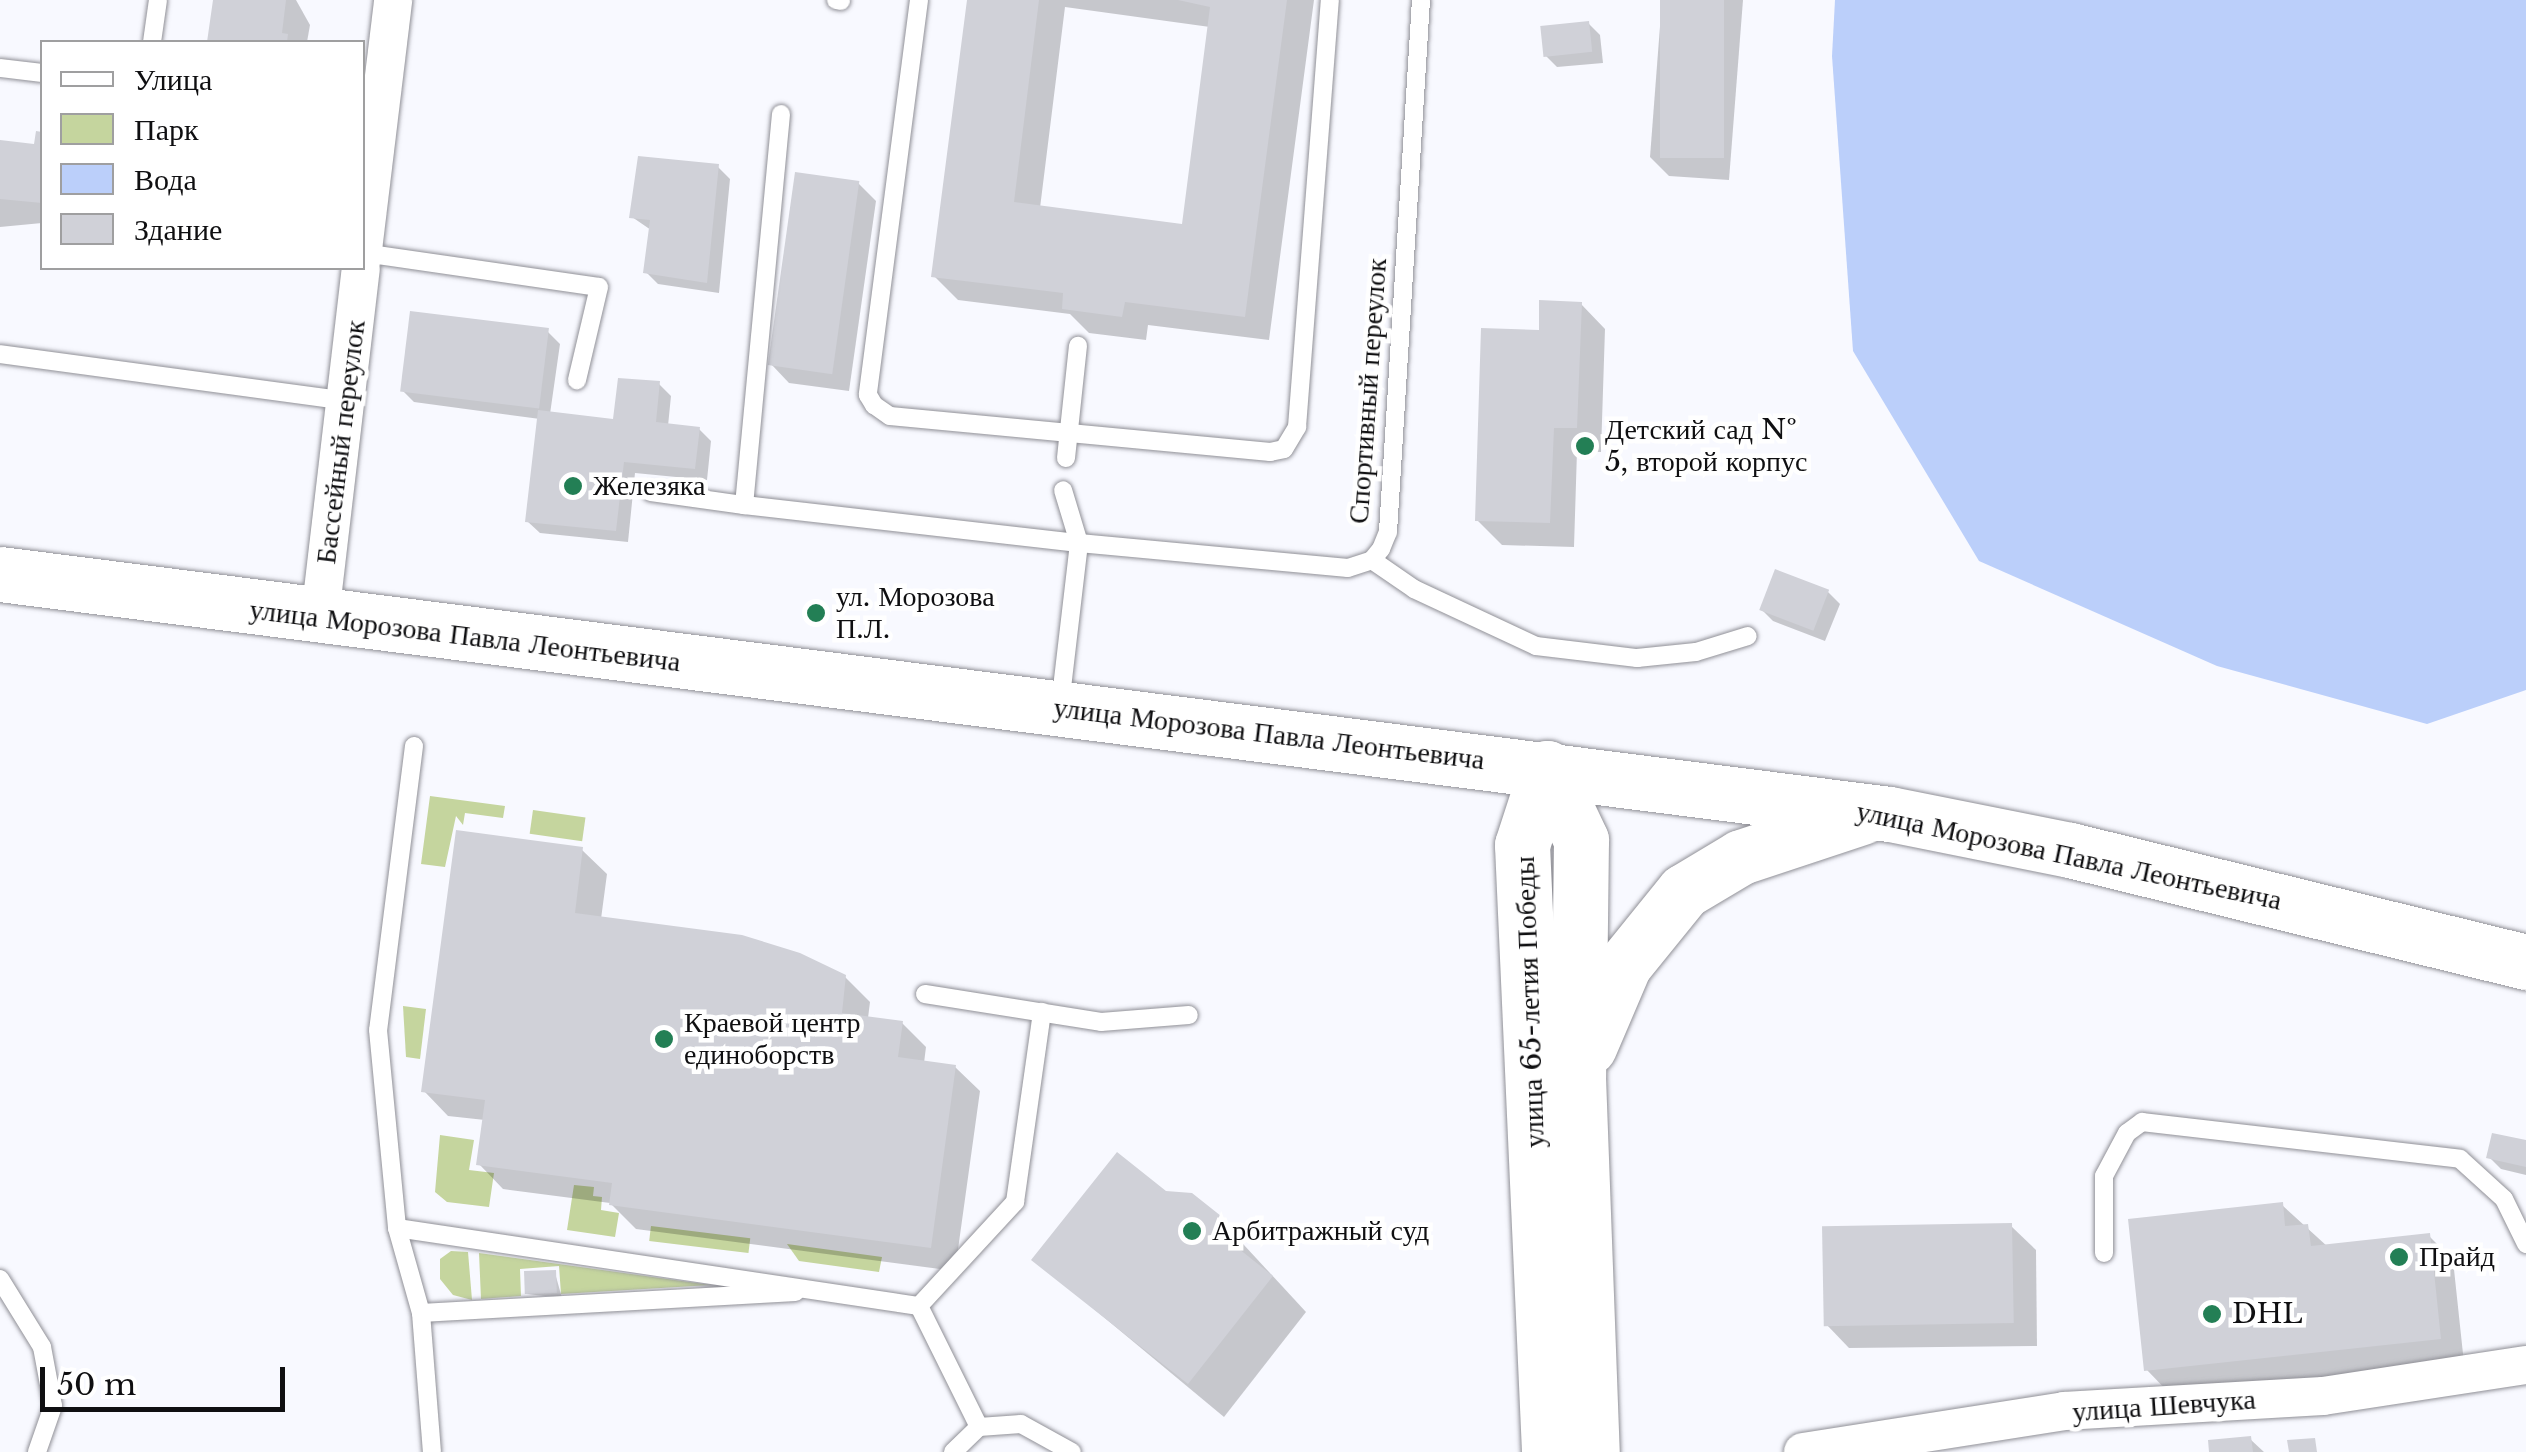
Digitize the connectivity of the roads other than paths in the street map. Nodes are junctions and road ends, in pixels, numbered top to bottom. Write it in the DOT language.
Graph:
graph roads {
  1 [pos="158,0"];
  2 [pos="394,0"];
  3 [pos="919,0"];
  4 [pos="1330,0"];
  5 [pos="1420,0"];
  6 [pos="152,40"];
  7 [pos="0,68"];
  8 [pos="40,74"];
  9 [pos="781,114"];
  10 [pos="365,239"];
  11 [pos="365,256"];
  12 [pos="362,270"];
  13 [pos="1078,346"];
  14 [pos="0,354"];
  15 [pos="576,380"];
  16 [pos="346,401"];
  17 [pos="1069,432"];
  18 [pos="1066,458"];
  19 [pos="1063,490"];
  20 [pos="650,492"];
  21 [pos="744,505"];
  22 [pos="1079,543"];
  23 [pos="1372,560"];
  24 [pos="0,574"];
  25 [pos="320,616"];
  26 [pos="1748,636"];
  27 [pos="1059,708"];
  28 [pos="414,746"];
  29 [pos="1548,768"];
  30 [pos="1874,813"];
  31 [pos="2526,962"];
  32 [pos="925,994"];
  33 [pos="1042,1012"];
  34 [pos="1189,1015"];
  35 [pos="1578,1077"];
  36 [pos="397,1228"];
  37 [pos="2526,1244"];
  38 [pos="2104,1253"];
  39 [pos="0,1279"];
  40 [pos="816,1289"];
  41 [pos="918,1306"];
  42 [pos="421,1313"];
  43 [pos="2526,1365"];
  44 [pos="979,1427"];
  45 [pos="1917,1444"];
  46 [pos="37,1452"];
  47 [pos="432,1452"];
  48 [pos="952,1452"];
  49 [pos="1072,1452"];
  50 [pos="1550,1452"];
  51 [pos="1592,1452"];
  52 [pos="1803,1452"];
  1 -- 6 [label="lane"];
  2 -- 10 [label="street"];
  3 -- 17 [label="lane"];
  4 -- 17 [label="lane"];
  5 -- 23 [label="lane, Спортивный переулок"];
  7 -- 8 [label="lane"];
  9 -- 21 [label="lane"];
  11 -- 15 [label="lane"];
  12 -- 16 [label="street, Бассейный переулок"];
  13 -- 17 [label="lane"];
  14 -- 16 [label="lane"];
  16 -- 25 [label="street, Бассейный переулок"];
  17 -- 18 [label="lane"];
  19 -- 22 [label="lane"];
  20 -- 21 [label="lane, Спортивный переулок"];
  21 -- 22 [label="lane, Спортивный переулок"];
  22 -- 23 [label="lane, Спортивный переулок"];
  22 -- 27 [label="lane"];
  23 -- 26 [label="lane"];
  24 -- 25 [label="main road, улица Морозова Павла Леонтьевича"];
  25 -- 27 [label="main road, улица Морозова Павла Леонтьевича"];
  27 -- 29 [label="main road, улица Морозова Павла Леонтьевича"];
  28 -- 36 [label="lane"];
  29 -- 30 [label="main road, улица Морозова Павла Леонтьевича"];
  29 -- 35 [label="main road, улица 65-летия Победы"];
  29 -- 50 [label="main road, улица 65-летия Победы"];
  30 -- 31 [label="main road, улица Морозова Павла Леонтьевича"];
  30 -- 35 [label="main road"];
  32 -- 33 [label="lane"];
  33 -- 34 [label="lane"];
  33 -- 41 [label="lane"];
  35 -- 51 [label="main road, улица 65-летия Победы"];
  36 -- 40 [label="lane"];
  36 -- 42 [label="lane"];
  37 -- 38 [label="lane"];
  39 -- 46 [label="lane"];
  40 -- 41 [label="lane"];
  40 -- 42 [label="lane"];
  41 -- 44 [label="lane"];
  42 -- 47 [label="lane"];
  43 -- 45 [label="street, улица Шевчука"];
  44 -- 48 [label="lane"];
  44 -- 49 [label="lane"];
  45 -- 52 [label="street, улица Шевчука"];
}
